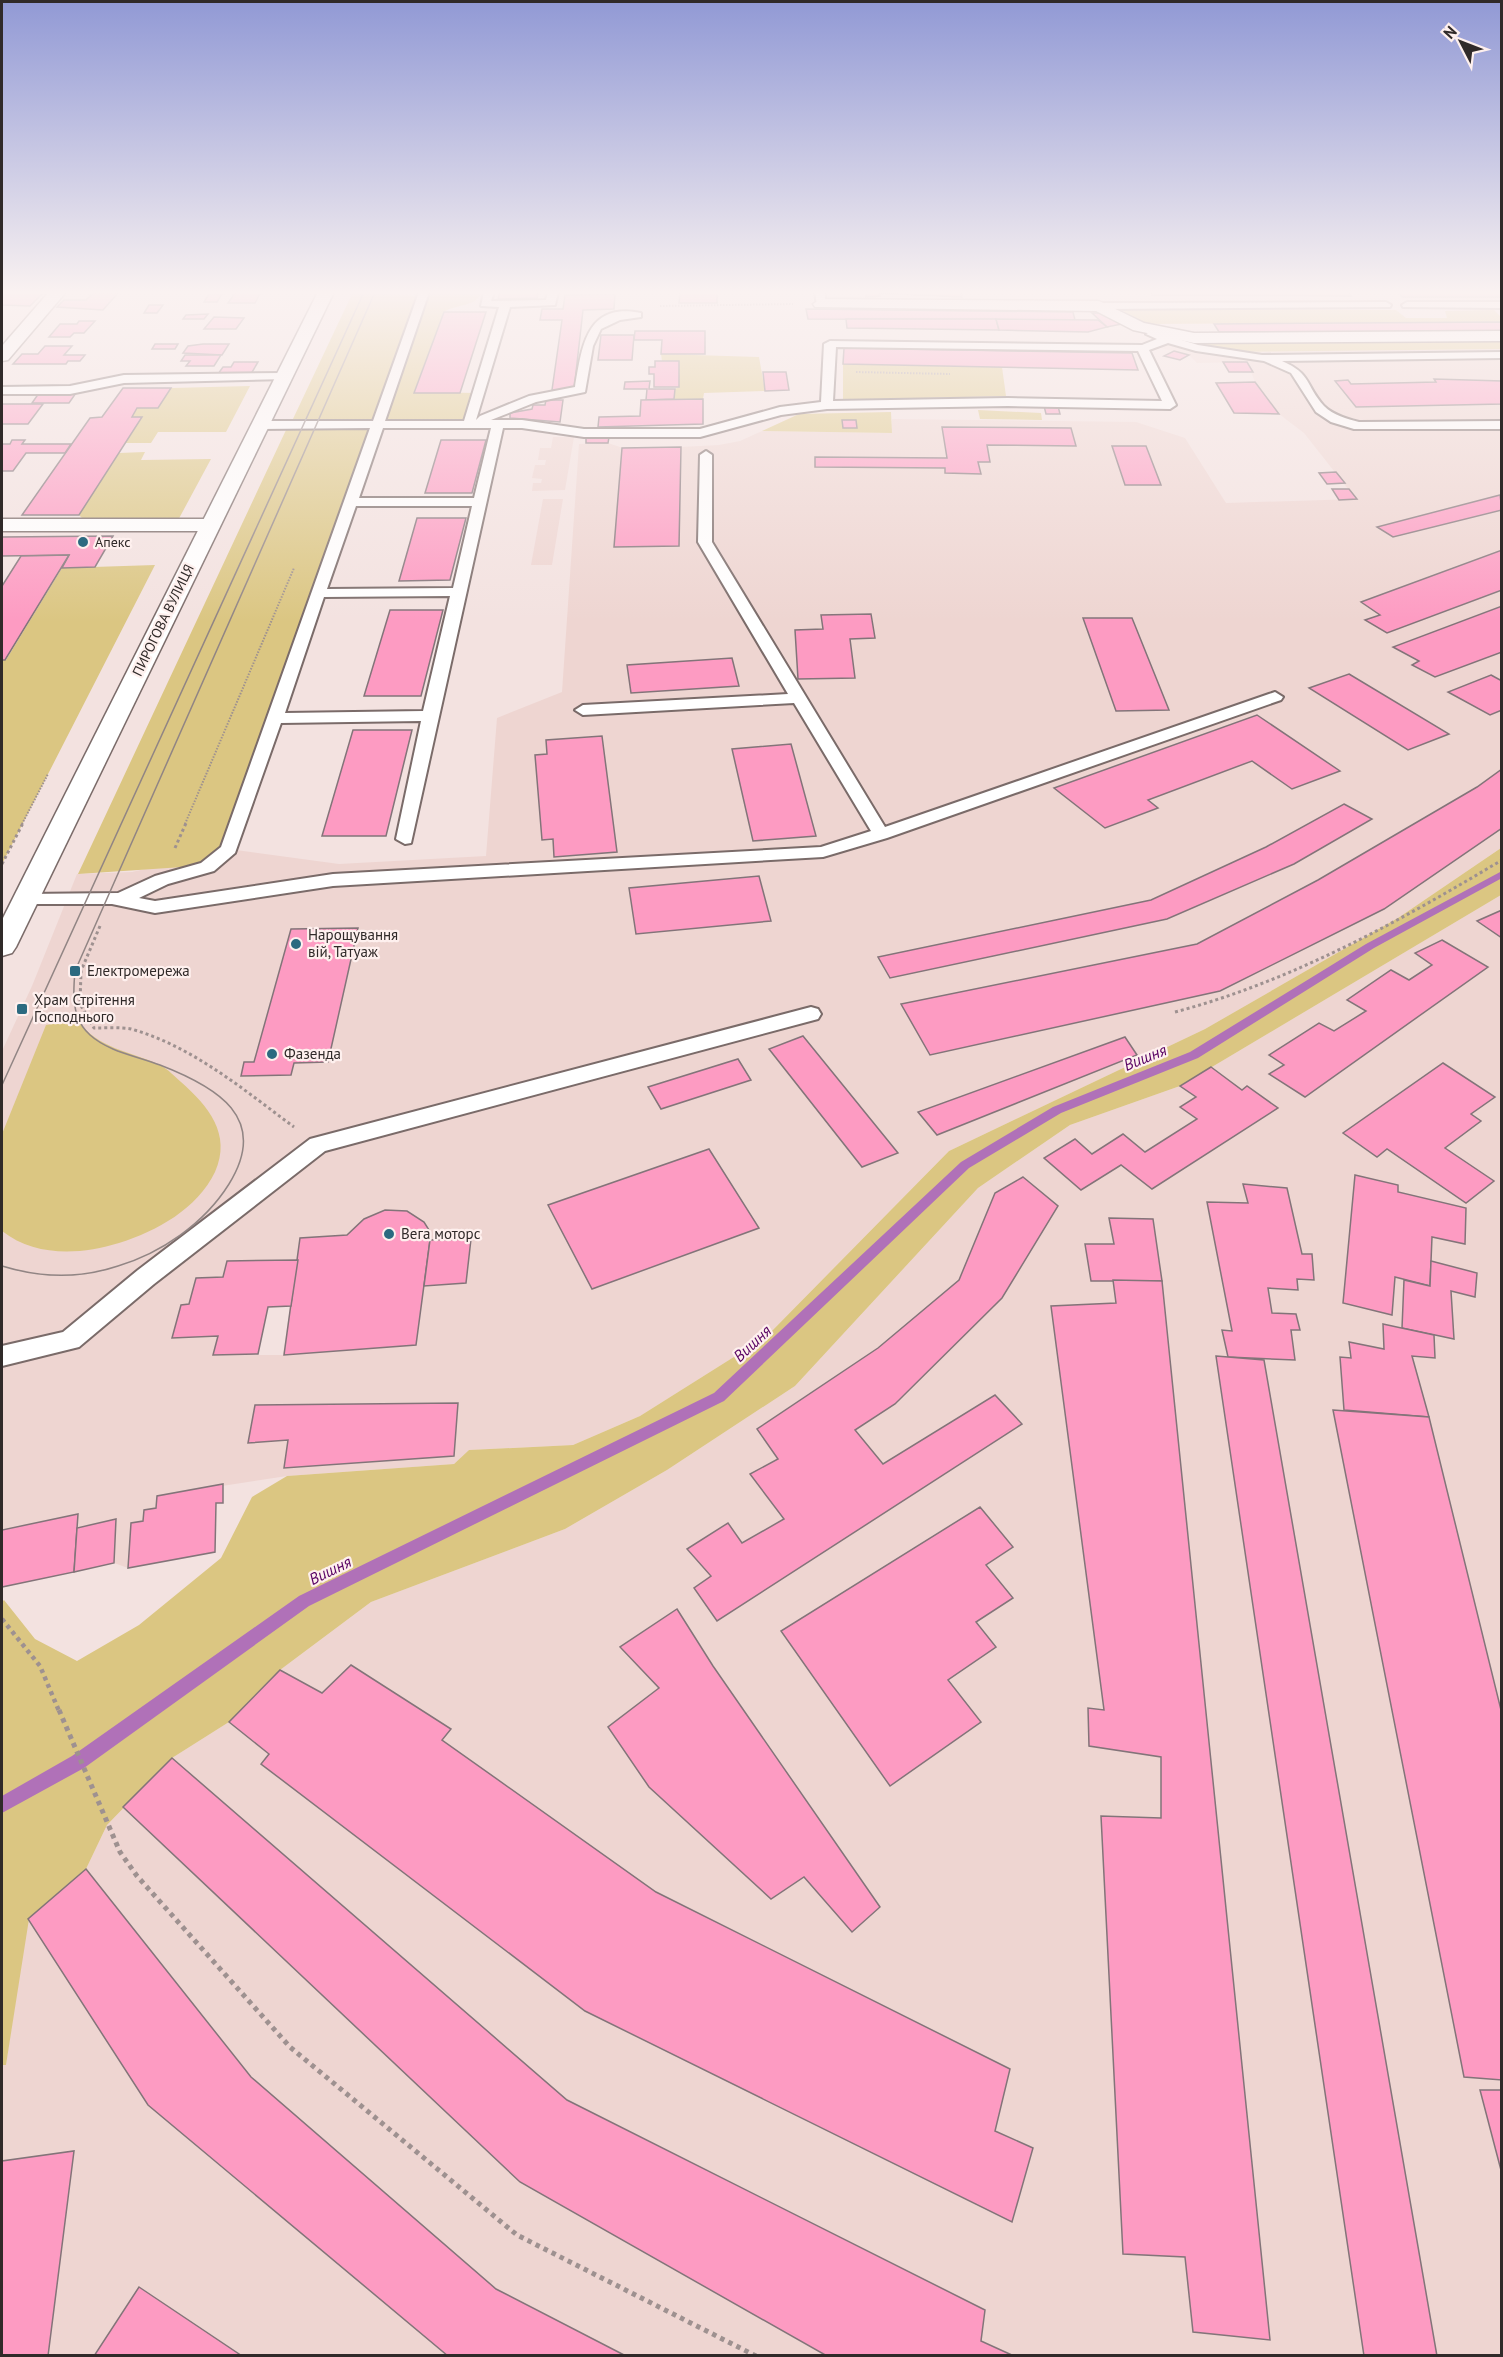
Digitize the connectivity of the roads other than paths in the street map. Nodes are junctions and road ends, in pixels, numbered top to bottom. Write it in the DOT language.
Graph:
graph roads {
  1 [pos="271,402"];
  2 [pos="384,402"];
  3 [pos="476,402"];
  4 [pos="524,402"];
  5 [pos="827,402"];
  6 [pos="1169,402"];
  7 [pos="1315,402"];
  8 [pos="827,405"];
  9 [pos="469,424"];
  10 [pos="498,424"];
  11 [pos="259,425"];
  12 [pos="1502,425"];
  13 [pos="375,426"];
  14 [pos="706,455"];
  15 [pos="349,502"];
  16 [pos="480,502"];
  17 [pos="2,525"];
  18 [pos="210,525"];
  19 [pos="460,592"];
  20 [pos="318,593"];
  21 [pos="1275,697"];
  22 [pos="799,698"];
  23 [pos="582,710"];
  24 [pos="430,716"];
  25 [pos="275,718"];
  26 [pos="881,834"];
  27 [pos="405,839"];
  28 [pos="118,898"];
  29 [pos="25,900"];
  30 [pos="2,947"];
  31 [pos="811,1014"];
  32 [pos="2,1356"];
  1 -- 11 [label="street, ПИРОГОВА ВУЛИЦЯ"];
  2 -- 13 [label="lane"];
  3 -- 9 [label="lane"];
  4 -- 9 [label="lane"];
  5 -- 8 [label="lane"];
  6 -- 8 [label="lane"];
  7 -- 12 [label="lane"];
  8 -- 10 [label="lane"];
  9 -- 10 [label="lane"];
  9 -- 13 [label="lane"];
  10 -- 16 [label="lane"];
  11 -- 13 [label="lane"];
  11 -- 18 [label="street, ПИРОГОВА ВУЛИЦЯ"];
  13 -- 15 [label="lane"];
  14 -- 22 [label="lane"];
  15 -- 16 [label="lane"];
  15 -- 20 [label="lane"];
  16 -- 19 [label="lane"];
  17 -- 18 [label="street"];
  18 -- 29 [label="street, ПИРОГОВА ВУЛИЦЯ"];
  19 -- 20 [label="lane"];
  19 -- 24 [label="lane"];
  20 -- 25 [label="lane"];
  21 -- 26 [label="lane"];
  22 -- 23 [label="lane"];
  22 -- 26 [label="lane"];
  24 -- 25 [label="lane"];
  24 -- 27 [label="lane"];
  25 -- 28 [label="lane"];
  26 -- 28 [label="lane"];
  28 -- 29 [label="lane"];
  29 -- 30 [label="street, ПИРОГОВА ВУЛИЦЯ"];
  31 -- 32 [label="lane"];
}
